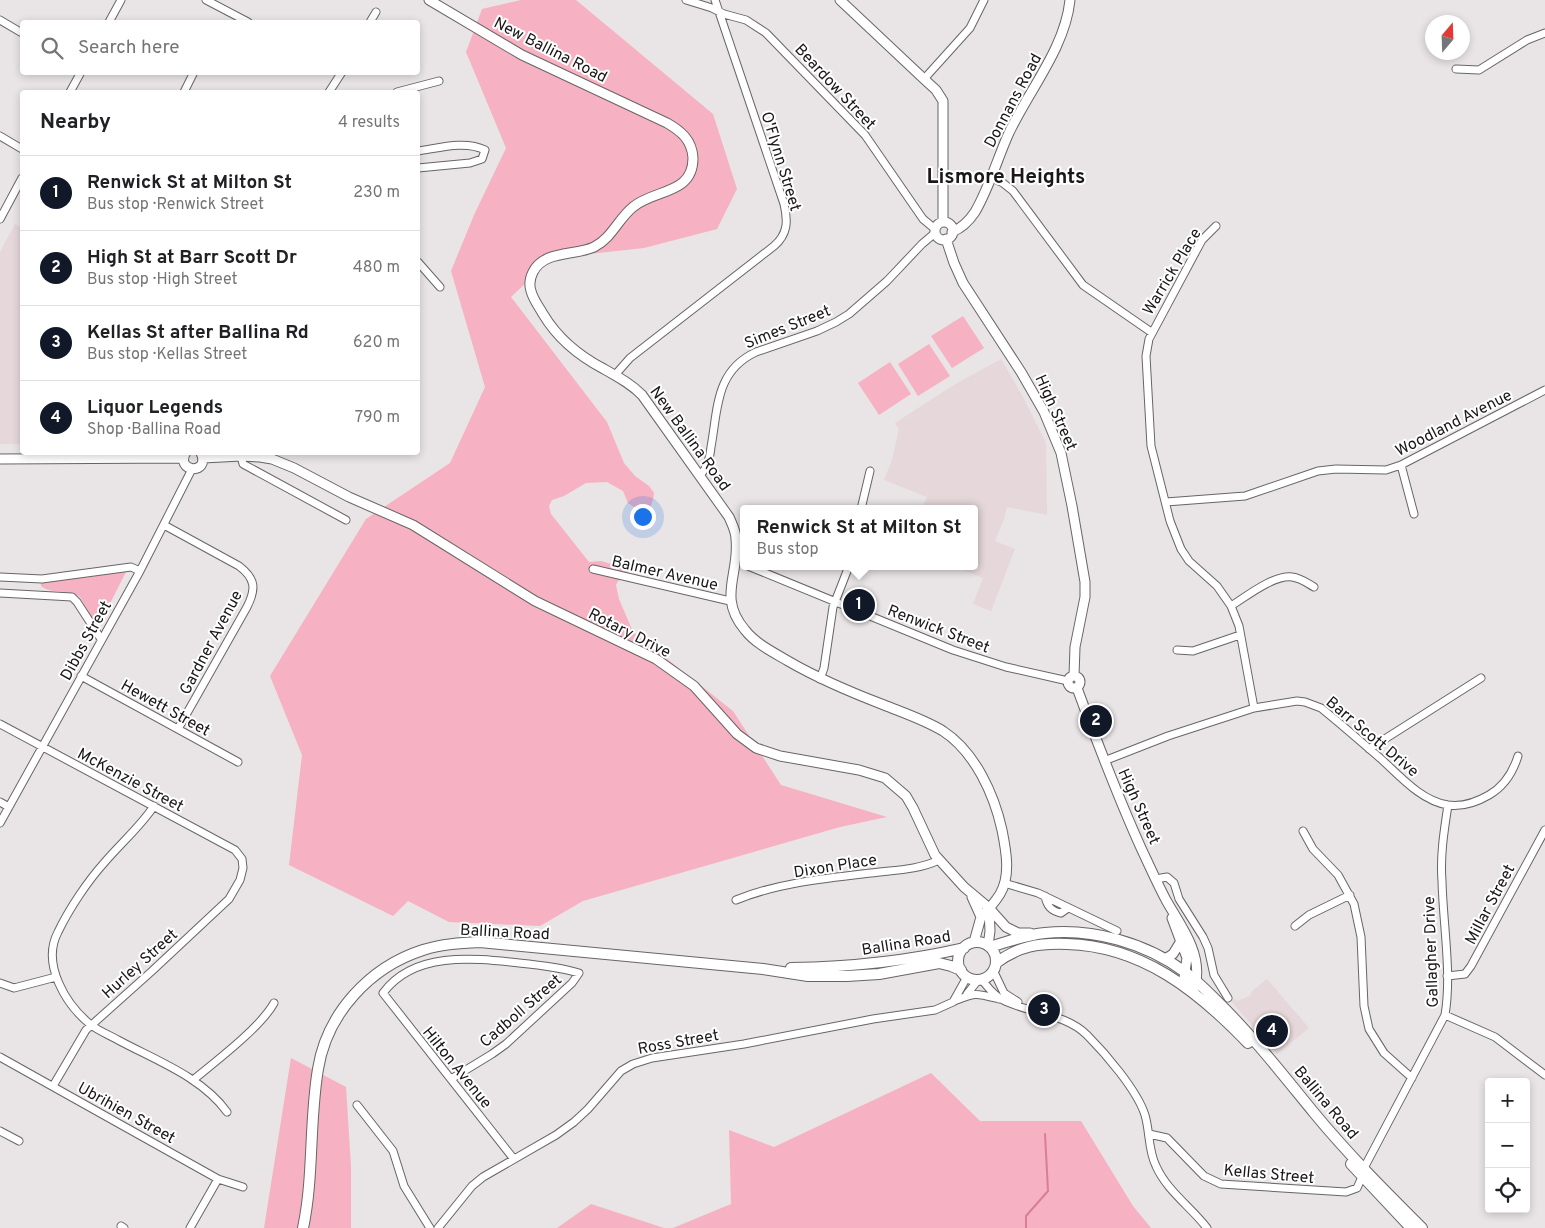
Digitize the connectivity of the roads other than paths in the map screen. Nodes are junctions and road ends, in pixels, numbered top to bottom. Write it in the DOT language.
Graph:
graph roads {
  1 [pos="121,0"];
  2 [pos="206,0"];
  3 [pos="429,0"];
  4 [pos="686,0"];
  5 [pos="715,0"];
  6 [pos="840,0"];
  7 [pos="984,0"];
  8 [pos="1070,0"];
  9 [pos="719,11"];
  10 [pos="376,12"];
  11 [pos="0,20"];
  12 [pos="110,20"];
  13 [pos="244,20"];
  14 [pos="371,20"];
  15 [pos="20,32"];
  16 [pos="1545,34"];
  17 [pos="1456,69"];
  18 [pos="79,75"];
  19 [pos="192,75"];
  20 [pos="340,75"];
  21 [pos="924,78"];
  22 [pos="439,81"];
  23 [pos="71,90"];
  24 [pos="185,90"];
  25 [pos="329,90"];
  26 [pos="405,90"];
  27 [pos="0,136"];
  28 [pos="20,147"];
  29 [pos="420,151"];
  30 [pos="420,168"];
  31 [pos="990,177"];
  32 [pos="20,182"];
  33 [pos="0,219"];
  34 [pos="943,222"];
  35 [pos="1216,226"];
  36 [pos="935,231"];
  37 [pos="949,235"];
  38 [pos="420,264"];
  39 [pos="440,287"];
  40 [pos="1152,332"];
  41 [pos="615,375"];
  42 [pos="1545,390"];
  43 [pos="149,455"];
  44 [pos="185,455"];
  45 [pos="202,455"];
  46 [pos="261,455"];
  47 [pos="241,456"];
  48 [pos="0,459"];
  49 [pos="1401,465"];
  50 [pos="192,469"];
  51 [pos="870,472"];
  52 [pos="700,475"];
  53 [pos="1166,502"];
  54 [pos="862,505"];
  55 [pos="1414,514"];
  56 [pos="346,520"];
  57 [pos="164,525"];
  58 [pos="740,563"];
  59 [pos="593,569"];
  60 [pos="757,570"];
  61 [pos="847,570"];
  62 [pos="140,571"];
  63 [pos="0,577"];
  64 [pos="1314,587"];
  65 [pos="0,593"];
  66 [pos="730,601"];
  67 [pos="835,603"];
  68 [pos="1231,606"];
  69 [pos="1240,635"];
  70 [pos="102,639"];
  71 [pos="1176,650"];
  72 [pos="81,676"];
  73 [pos="1071,678"];
  74 [pos="1481,678"];
  75 [pos="820,679"];
  76 [pos="1254,708"];
  77 [pos="0,724"];
  78 [pos="178,729"];
  79 [pos="41,747"];
  80 [pos="1369,749"];
  81 [pos="1518,756"];
  82 [pos="1104,761"];
  83 [pos="238,762"];
  84 [pos="0,802"];
  85 [pos="1448,805"];
  86 [pos="154,806"];
  87 [pos="9,807"];
  88 [pos="0,823"];
  89 [pos="1545,830"];
  90 [pos="1303,831"];
  91 [pos="939,860"];
  92 [pos="243,863"];
  93 [pos="1156,879"];
  94 [pos="1004,883"];
  95 [pos="964,887"];
  96 [pos="1350,895"];
  97 [pos="736,900"];
  98 [pos="1166,900"];
  99 [pos="989,908"];
  100 [pos="981,917"];
  101 [pos="1295,926"];
  102 [pos="1118,931"];
  103 [pos="1043,933"];
  104 [pos="1181,940"];
  105 [pos="974,942"];
  106 [pos="989,946"];
  107 [pos="964,948"];
  108 [pos="1165,959"];
  109 [pos="994,967"];
  110 [pos="762,969"];
  111 [pos="1185,972"];
  112 [pos="579,973"];
  113 [pos="964,974"];
  114 [pos="1447,976"];
  115 [pos="56,977"];
  116 [pos="980,979"];
  117 [pos="1196,981"];
  118 [pos="0,984"];
  119 [pos="967,994"];
  120 [pos="1198,995"];
  121 [pos="1228,998"];
  122 [pos="1002,1000"];
  123 [pos="953,1002"];
  124 [pos="274,1004"];
  125 [pos="1037,1011"];
  126 [pos="1445,1015"];
  127 [pos="91,1025"];
  128 [pos="0,1057"];
  129 [pos="1545,1075"];
  130 [pos="1412,1078"];
  131 [pos="450,1079"];
  132 [pos="193,1080"];
  133 [pos="53,1086"];
  134 [pos="357,1105"];
  135 [pos="227,1112"];
  136 [pos="0,1131"];
  137 [pos="1150,1134"];
  138 [pos="19,1141"];
  139 [pos="514,1158"];
  140 [pos="1363,1172"];
  141 [pos="218,1179"];
  142 [pos="243,1187"];
  143 [pos="1407,1223"];
  144 [pos="190,1228"];
  145 [pos="303,1228"];
  146 [pos="430,1228"];
  147 [pos="438,1228"];
  148 [pos="1207,1228"];
  149 [pos="1422,1228"];
  1 -- 12 [label="street"];
  2 -- 13 [label="street"];
  3 -- 41 [label="street, New Ballina Road"];
  4 -- 9 [label="street, Beardow Street"];
  5 -- 9 [label="street, O'Flynn Street"];
  6 -- 21 [label="street"];
  7 -- 21 [label="street"];
  8 -- 31 [label="street, Donnans Road"];
  9 -- 36 [label="street, Beardow Street"];
  9 -- 41 [label="street, O'Flynn Street"];
  10 -- 14 [label="street"];
  11 -- 15 [label="street"];
  16 -- 17 [label="street"];
  18 -- 23 [label="street"];
  19 -- 24 [label="street"];
  20 -- 25 [label="street"];
  21 -- 34 [label="street"];
  22 -- 26 [label="street"];
  27 -- 28 [label="street"];
  29 -- 30 [label="street"];
  31 -- 37 [label="street, Donnans Road"];
  31 -- 40 [label="street"];
  32 -- 33 [label="street"];
  34 -- 36 [label="street"];
  34 -- 37 [label="street"];
  35 -- 40 [label="street, Warrick Place"];
  36 -- 37 [label="street"];
  36 -- 52 [label="street, Simes Street"];
  37 -- 73 [label="street, High Street"];
  38 -- 39 [label="street"];
  40 -- 53 [label="street, Warrick Place"];
  41 -- 52 [label="street, New Ballina Road"];
  42 -- 49 [label="street, Woodland Avenue"];
  43 -- 44 [label="street"];
  43 -- 48 [label="street"];
  44 -- 50 [label="street"];
  45 -- 47 [label="street, Rotary Drive"];
  45 -- 50 [label="street"];
  46 -- 47 [label="street, Rotary Drive"];
  46 -- 91 [label="street, Rotary Drive"];
  47 -- 56 [label="street"];
  49 -- 53 [label="street, Woodland Avenue"];
  49 -- 55 [label="street"];
  50 -- 57 [label="street, Dibbs Street"];
  51 -- 54 [label="street"];
  52 -- 58 [label="street, New Ballina Road"];
  53 -- 68 [label="street, Warrick Place"];
  57 -- 62 [label="street, Dibbs Street"];
  57 -- 78 [label="street, Gardner Avenue"];
  58 -- 66 [label="street, New Ballina Road"];
  59 -- 66 [label="street, Balmer Avenue"];
  60 -- 67 [label="street, Renwick Street"];
  61 -- 67 [label="street"];
  62 -- 63 [label="street"];
  62 -- 70 [label="street, Dibbs Street"];
  64 -- 68 [label="street"];
  65 -- 70 [label="street"];
  66 -- 75 [label="street"];
  67 -- 73 [label="street, Renwick Street"];
  67 -- 75 [label="street"];
  68 -- 69 [label="street, Warrick Place"];
  69 -- 71 [label="street"];
  69 -- 76 [label="street, Warrick Place"];
  70 -- 72 [label="street, Dibbs Street"];
  72 -- 78 [label="street, Hewett Street"];
  72 -- 79 [label="street, Dibbs Street"];
  73 -- 82 [label="street, High Street"];
  74 -- 80 [label="street"];
  75 -- 94 [label="street"];
  76 -- 80 [label="street, Barr Scott Drive"];
  76 -- 82 [label="street, Barr Scott Drive"];
  77 -- 79 [label="street, McKenzie Street"];
  78 -- 83 [label="street, Hewett Street"];
  79 -- 86 [label="street, McKenzie Street"];
  79 -- 87 [label="street, Dibbs Street"];
  80 -- 85 [label="street, Barr Scott Drive"];
  81 -- 85 [label="street"];
  82 -- 93 [label="street, High Street"];
  84 -- 87 [label="street"];
  85 -- 114 [label="street, Gallagher Drive"];
  86 -- 92 [label="street, McKenzie Street"];
  86 -- 115 [label="street"];
  87 -- 88 [label="street, Dibbs Street"];
  89 -- 114 [label="street, Millar Street"];
  90 -- 96 [label="street"];
  91 -- 95 [label="street, Rotary Drive"];
  91 -- 97 [label="street, Dixon Place"];
  92 -- 127 [label="street, Hurley Street"];
  93 -- 98 [label="street, High Street"];
  93 -- 121 [label="street"];
  94 -- 99 [label="street"];
  94 -- 102 [label="street"];
  95 -- 99 [label="street, Rotary Drive"];
  95 -- 100 [label="street, Rotary Drive"];
  96 -- 101 [label="street"];
  96 -- 130 [label="street"];
  98 -- 104 [label="street"];
  98 -- 117 [label="street"];
  99 -- 100 [label="street"];
  99 -- 103 [label="street, Rotary Drive"];
  99 -- 106 [label="street"];
  100 -- 105 [label="street"];
  103 -- 106 [label="main road, Ballina Road"];
  103 -- 108 [label="main road, Ballina Road"];
  104 -- 108 [label="street"];
  104 -- 111 [label="street"];
  105 -- 106 [label="main road"];
  105 -- 107 [label="main road"];
  106 -- 109 [label="main road"];
  107 -- 110 [label="main road, Ballina Road"];
  107 -- 113 [label="main road"];
  108 -- 111 [label="main road, Ballina Road"];
  109 -- 116 [label="main road"];
  109 -- 120 [label="main road, Ballina Road"];
  109 -- 125 [label="street"];
  110 -- 113 [label="main road, Ballina Road"];
  110 -- 145 [label="main road, Ballina Road"];
  111 -- 117 [label="main road, Ballina Road"];
  111 -- 120 [label="street"];
  112 -- 131 [label="street, Cadboll Street"];
  112 -- 131 [label="street, Hilton Avenue"];
  113 -- 116 [label="main road"];
  113 -- 123 [label="street"];
  114 -- 126 [label="street, Gallagher Drive"];
  115 -- 118 [label="street"];
  115 -- 127 [label="street"];
  116 -- 119 [label="street"];
  116 -- 122 [label="street"];
  117 -- 140 [label="main road, Ballina Road"];
  119 -- 122 [label="street"];
  119 -- 123 [label="street"];
  120 -- 140 [label="main road, Ballina Road"];
  122 -- 125 [label="street"];
  123 -- 139 [label="street, Ross Street"];
  124 -- 132 [label="street"];
  125 -- 137 [label="street"];
  126 -- 129 [label="street"];
  126 -- 130 [label="street, Gallagher Drive"];
  127 -- 132 [label="street"];
  127 -- 133 [label="street, Hurley Street"];
  128 -- 133 [label="street, Ubrihien Street"];
  130 -- 140 [label="street, Gallagher Drive"];
  131 -- 139 [label="street, Hilton Avenue"];
  132 -- 135 [label="street"];
  133 -- 141 [label="street, Ubrihien Street"];
  134 -- 146 [label="street"];
  136 -- 138 [label="street"];
  137 -- 140 [label="street, Kellas Street"];
  137 -- 148 [label="street"];
  139 -- 147 [label="street, Ross Street"];
  140 -- 143 [label="main road, Ballina Road"];
  141 -- 142 [label="street, Ubrihien Street"];
  141 -- 144 [label="street"];
  143 -- 149 [label="main road, Ballina Road"];
}
